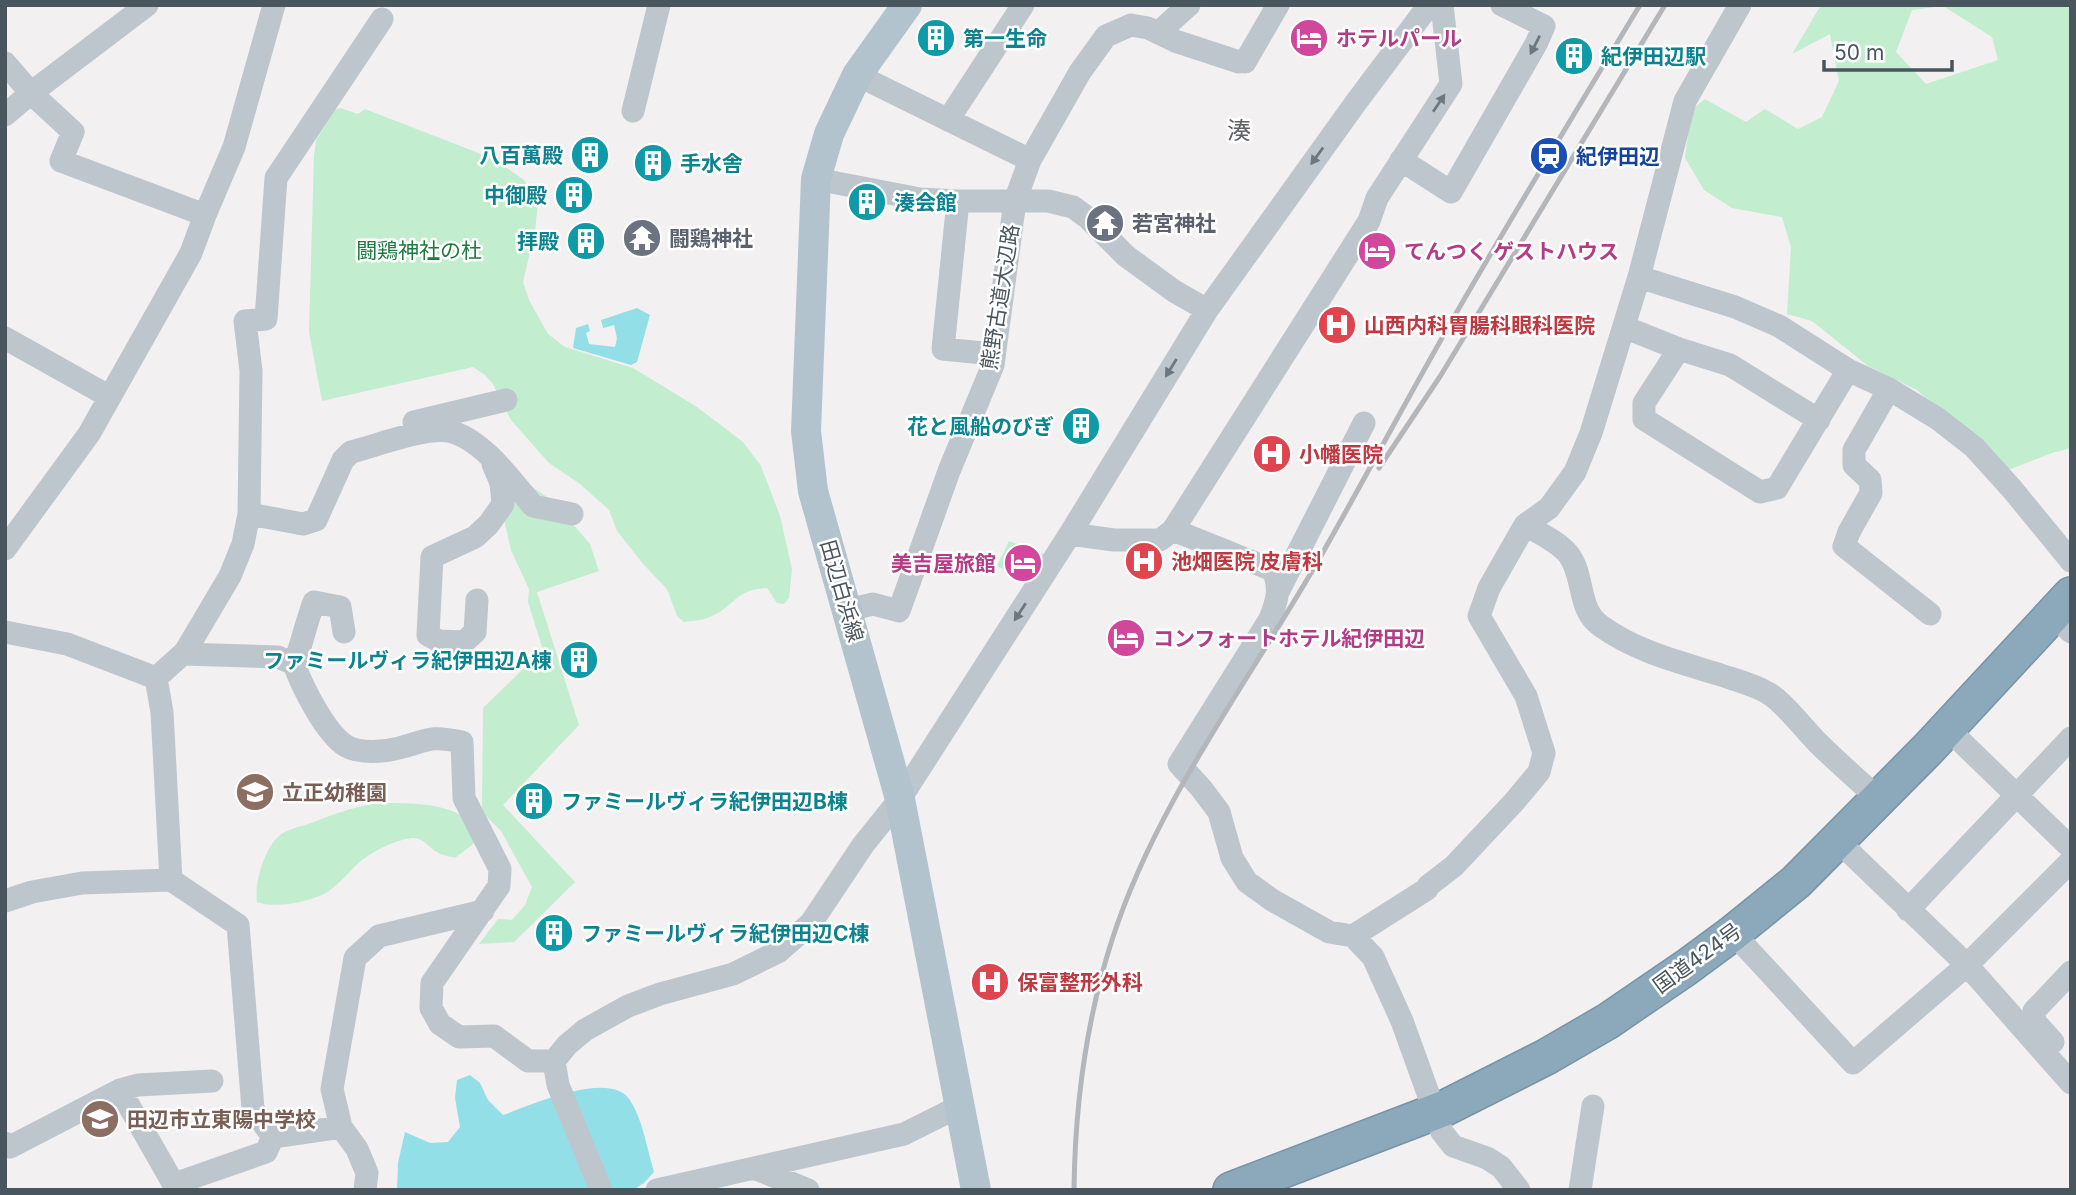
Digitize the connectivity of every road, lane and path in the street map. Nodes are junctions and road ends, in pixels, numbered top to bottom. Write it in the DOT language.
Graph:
graph roads {
  1 [pos="147,5"];
  2 [pos="274,5"];
  3 [pos="659,5"];
  4 [pos="907,5"];
  5 [pos="1023,5"];
  6 [pos="1189,5"];
  7 [pos="1278,5"];
  8 [pos="1429,5"];
  9 [pos="1442,5"];
  10 [pos="1502,5"];
  11 [pos="1740,5"];
  12 [pos="382,19"];
  13 [pos="1413,26"];
  14 [pos="1158,32"];
  15 [pos="1447,39"];
  16 [pos="5,63"];
  17 [pos="857,75"];
  18 [pos="31,93"];
  19 [pos="633,111"];
  20 [pos="5,115"];
  21 [pos="948,120"];
  22 [pos="1030,160"];
  23 [pos="1401,160"];
  24 [pos="816,179"];
  25 [pos="958,201"];
  26 [pos="1015,201"];
  27 [pos="205,215"];
  28 [pos="1639,277"];
  29 [pos="1207,310"];
  30 [pos="1623,327"];
  31 [pos="5,338"];
  32 [pos="1679,349"];
  33 [pos="993,354"];
  34 [pos="1849,370"];
  35 [pos="1889,389"];
  36 [pos="110,397"];
  37 [pos="506,400"];
  38 [pos="1819,420"];
  39 [pos="1364,423"];
  40 [pos="490,458"];
  41 [pos="343,460"];
  42 [pos="249,514"];
  43 [pos="572,514"];
  44 [pos="1525,525"];
  45 [pos="1173,530"];
  46 [pos="1070,534"];
  47 [pos="5,548"];
  48 [pos="2071,561"];
  49 [pos="1279,590"];
  50 [pos="477,600"];
  51 [pos="848,610"];
  52 [pos="1930,614"];
  53 [pos="2065,614"];
  54 [pos="5,632"];
  55 [pos="344,632"];
  56 [pos="183,654"];
  57 [pos="294,664"];
  58 [pos="156,678"];
  59 [pos="1948,729"];
  60 [pos="2071,738"];
  61 [pos="2017,795"];
  62 [pos="900,799"];
  63 [pos="1880,800"];
  64 [pos="1838,841"];
  65 [pos="2071,848"];
  66 [pos="2071,862"];
  67 [pos="171,880"];
  68 [pos="5,901"];
  69 [pos="1908,910"];
  70 [pos="483,911"];
  71 [pos="1734,933"];
  72 [pos="1353,936"];
  73 [pos="1967,965"];
  74 [pos="2071,972"];
  75 [pos="554,1061"];
  76 [pos="2071,1062"];
  77 [pos="212,1081"];
  78 [pos="2071,1083"];
  79 [pos="120,1090"];
  80 [pos="960,1106"];
  81 [pos="1593,1106"];
  82 [pos="1435,1112"];
  83 [pos="341,1127"];
  84 [pos="273,1137"];
  85 [pos="5,1143"];
  86 [pos="754,1168"];
  87 [pos="176,1187"];
  88 [pos="365,1190"];
  89 [pos="601,1190"];
  90 [pos="657,1190"];
  91 [pos="808,1190"];
  92 [pos="976,1190"];
  93 [pos="1231,1190"];
  94 [pos="1519,1190"];
  95 [pos="1580,1190"];
  1 -- 18 [label="street"];
  2 -- 27 [label="street"];
  3 -- 19 [label="street"];
  4 -- 17 [label="main road, 田辺白浜線"];
  5 -- 21 [label="street"];
  6 -- 14 [label="street"];
  7 -- 14 [label="street, 熊野古道大辺路"];
  8 -- 13 [label="street"];
  9 -- 15 [label="street"];
  10 -- 23 [label="street, one-way"];
  11 -- 28 [label="street"];
  12 -- 42 [label="street"];
  13 -- 15 [label="street"];
  13 -- 29 [label="street, one-way"];
  14 -- 22 [label="street, 熊野古道大辺路"];
  23 -- 15 [label="street, one-way"];
  16 -- 18 [label="street"];
  17 -- 21 [label="street"];
  17 -- 24 [label="main road, 田辺白浜線"];
  18 -- 20 [label="street"];
  18 -- 27 [label="street"];
  21 -- 22 [label="street"];
  22 -- 26 [label="street, 熊野古道大辺路"];
  23 -- 45 [label="street"];
  24 -- 25 [label="street"];
  24 -- 51 [label="main road, 田辺白浜線"];
  25 -- 26 [label="street"];
  25 -- 33 [label="street"];
  26 -- 29 [label="street"];
  26 -- 33 [label="street, 熊野古道大辺路"];
  27 -- 36 [label="street"];
  28 -- 30 [label="street"];
  28 -- 34 [label="street"];
  29 -- 46 [label="street, one-way"];
  30 -- 32 [label="street"];
  30 -- 44 [label="street"];
  31 -- 36 [label="street"];
  32 -- 38 [label="street"];
  32 -- 38 [label="street"];
  33 -- 51 [label="street, 熊野古道大辺路"];
  34 -- 35 [label="street"];
  34 -- 38 [label="street"];
  35 -- 48 [label="street"];
  35 -- 52 [label="street"];
  36 -- 47 [label="street"];
  37 -- 41 [label="street"];
  39 -- 49 [label="street"];
  40 -- 41 [label="street"];
  40 -- 43 [label="street"];
  40 -- 50 [label="street"];
  41 -- 42 [label="street"];
  42 -- 56 [label="street"];
  44 -- 63 [label="street"];
  44 -- 72 [label="street"];
  45 -- 46 [label="street"];
  45 -- 49 [label="street"];
  46 -- 62 [label="street, one-way"];
  49 -- 72 [label="street"];
  51 -- 62 [label="main road, 田辺白浜線"];
  53 -- 59 [label="highway, 国道424号"];
  54 -- 58 [label="street"];
  55 -- 57 [label="street"];
  56 -- 57 [label="street"];
  56 -- 58 [label="street"];
  57 -- 70 [label="street"];
  58 -- 67 [label="street"];
  59 -- 61 [label="street"];
  59 -- 63 [label="highway, 国道424号"];
  60 -- 61 [label="street"];
  61 -- 65 [label="street"];
  61 -- 69 [label="street"];
  62 -- 75 [label="street"];
  62 -- 80 [label="main road, 田辺白浜線"];
  63 -- 64 [label="highway, 国道424号"];
  64 -- 69 [label="street"];
  64 -- 71 [label="highway, 国道424号"];
  66 -- 73 [label="street"];
  67 -- 68 [label="street"];
  67 -- 84 [label="street"];
  69 -- 73 [label="street"];
  70 -- 75 [label="street"];
  70 -- 83 [label="street"];
  71 -- 73 [label="street"];
  71 -- 82 [label="highway, 国道424号"];
  72 -- 82 [label="street"];
  73 -- 78 [label="street"];
  74 -- 76 [label="street"];
  75 -- 89 [label="street"];
  77 -- 79 [label="street"];
  79 -- 85 [label="street"];
  79 -- 87 [label="street"];
  80 -- 86 [label="street"];
  80 -- 92 [label="main road, 田辺白浜線"];
  81 -- 95 [label="street"];
  82 -- 93 [label="highway, 国道424号"];
  82 -- 94 [label="street"];
  83 -- 84 [label="street"];
  83 -- 88 [label="street"];
  84 -- 87 [label="street"];
  86 -- 90 [label="street"];
  86 -- 91 [label="street"];
}
